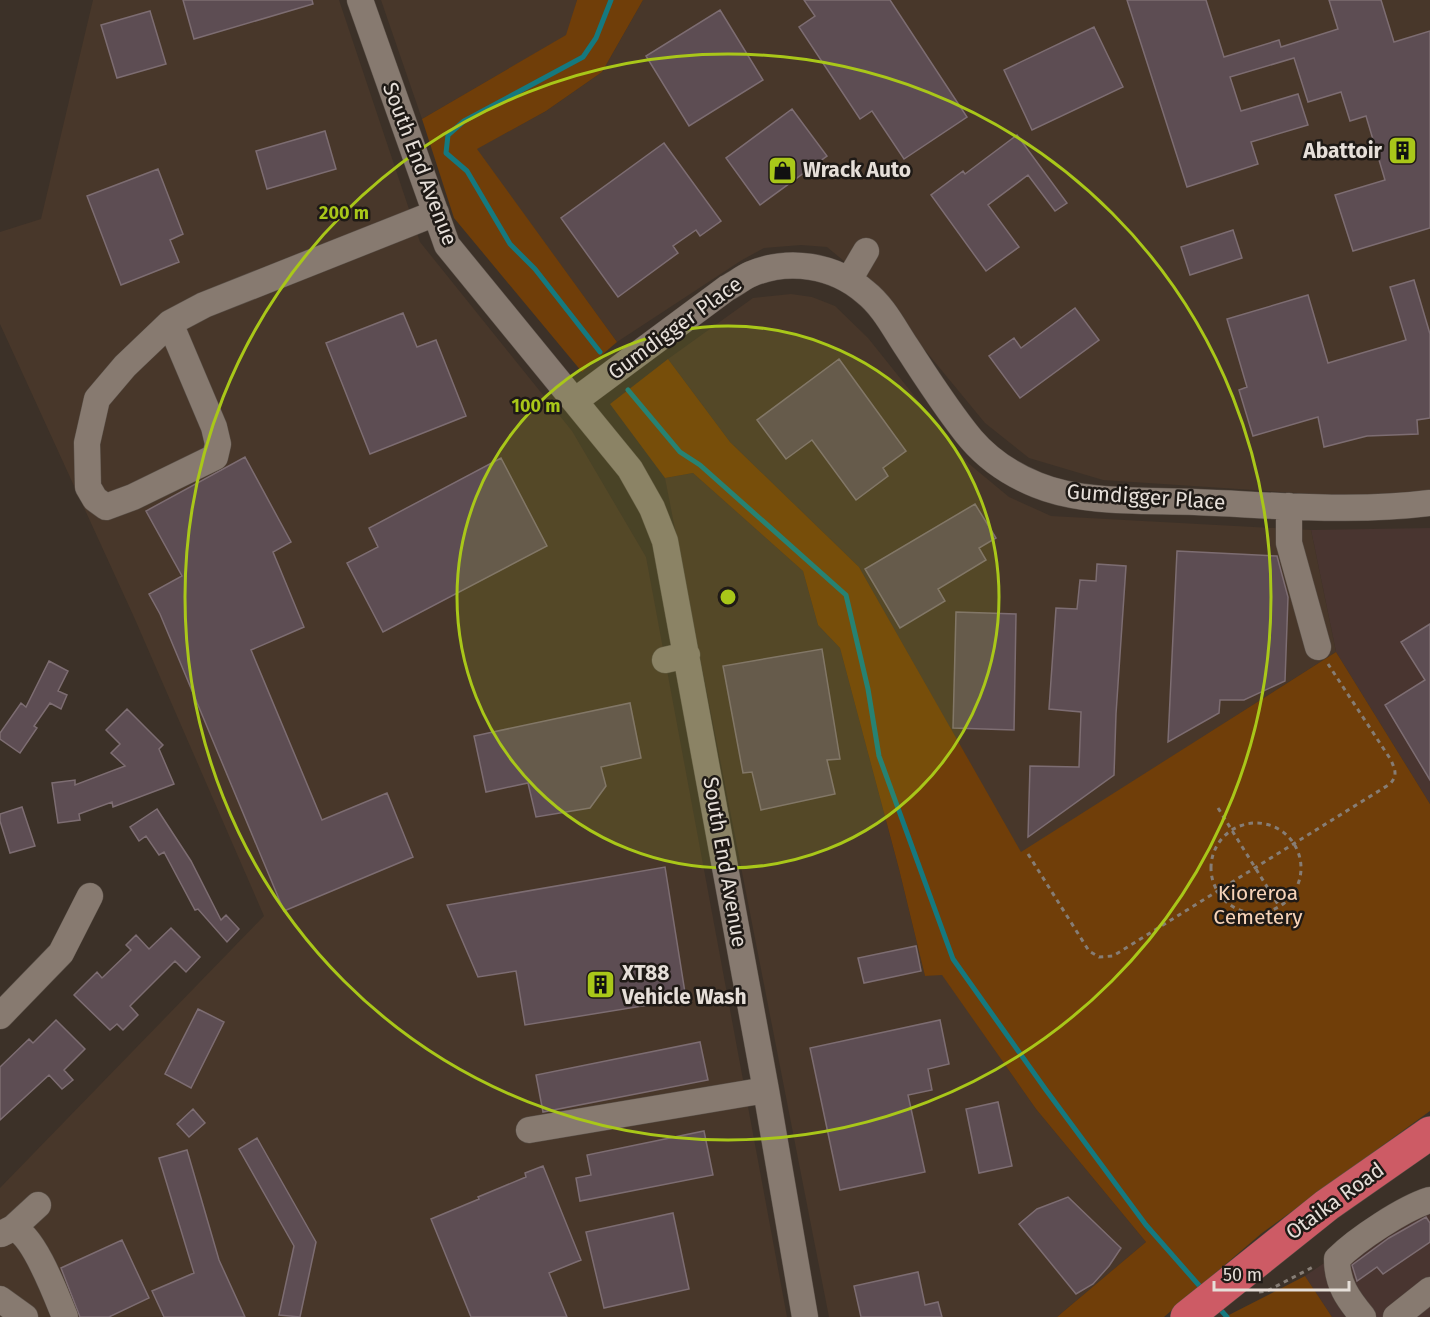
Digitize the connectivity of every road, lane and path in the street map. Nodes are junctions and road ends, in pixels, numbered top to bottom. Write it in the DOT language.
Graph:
graph roads {
  1 [pos="360,0"];
  2 [pos="436,213"];
  3 [pos="866,251"];
  4 [pos="849,280"];
  5 [pos="170,323"];
  6 [pos="576,400"];
  7 [pos="1430,503"];
  8 [pos="1289,506"];
  9 [pos="1318,647"];
  10 [pos="1218,808"];
  11 [pos="1232,829"];
  12 [pos="1294,844"];
  13 [pos="1028,854"];
  14 [pos="1256,868"];
  15 [pos="1217,891"];
  16 [pos="90,896"];
  17 [pos="1280,906"];
  18 [pos="0,1016"];
  19 [pos="766,1090"];
  20 [pos="529,1130"];
  21 [pos="1430,1133"];
  22 [pos="1430,1200"];
  23 [pos="38,1205"];
  24 [pos="6,1231"];
  25 [pos="1430,1290"];
  26 [pos="0,1299"];
  27 [pos="1203,1303"];
  28 [pos="25,1317"];
  29 [pos="65,1317"];
  30 [pos="805,1317"];
  31 [pos="1363,1317"];
  32 [pos="1396,1317"];
  1 -- 2 [label="street, South End Avenue"];
  2 -- 5 [label="street"];
  2 -- 6 [label="street, South End Avenue"];
  3 -- 4 [label="street"];
  4 -- 6 [label="street, Gumdigger Place"];
  4 -- 8 [label="street, Gumdigger Place"];
  5 -- 5 [label="street"];
  6 -- 19 [label="street, South End Avenue"];
  7 -- 8 [label="street, Gumdigger Place"];
  8 -- 9 [label="street"];
  9 -- 12 [label="path"];
  10 -- 11 [label="path"];
  11 -- 12 [label="path"];
  11 -- 14 [label="path"];
  11 -- 15 [label="path"];
  12 -- 14 [label="path"];
  12 -- 17 [label="path"];
  13 -- 15 [label="path"];
  14 -- 15 [label="path"];
  14 -- 17 [label="path"];
  15 -- 17 [label="path"];
  16 -- 18 [label="street"];
  19 -- 20 [label="street"];
  19 -- 30 [label="street, South End Avenue"];
  21 -- 27 [label="highway, Otaika Road"];
  22 -- 31 [label="street"];
  23 -- 24 [label="street"];
  24 -- 29 [label="street"];
  25 -- 32 [label="street"];
  26 -- 28 [label="street"];
}
